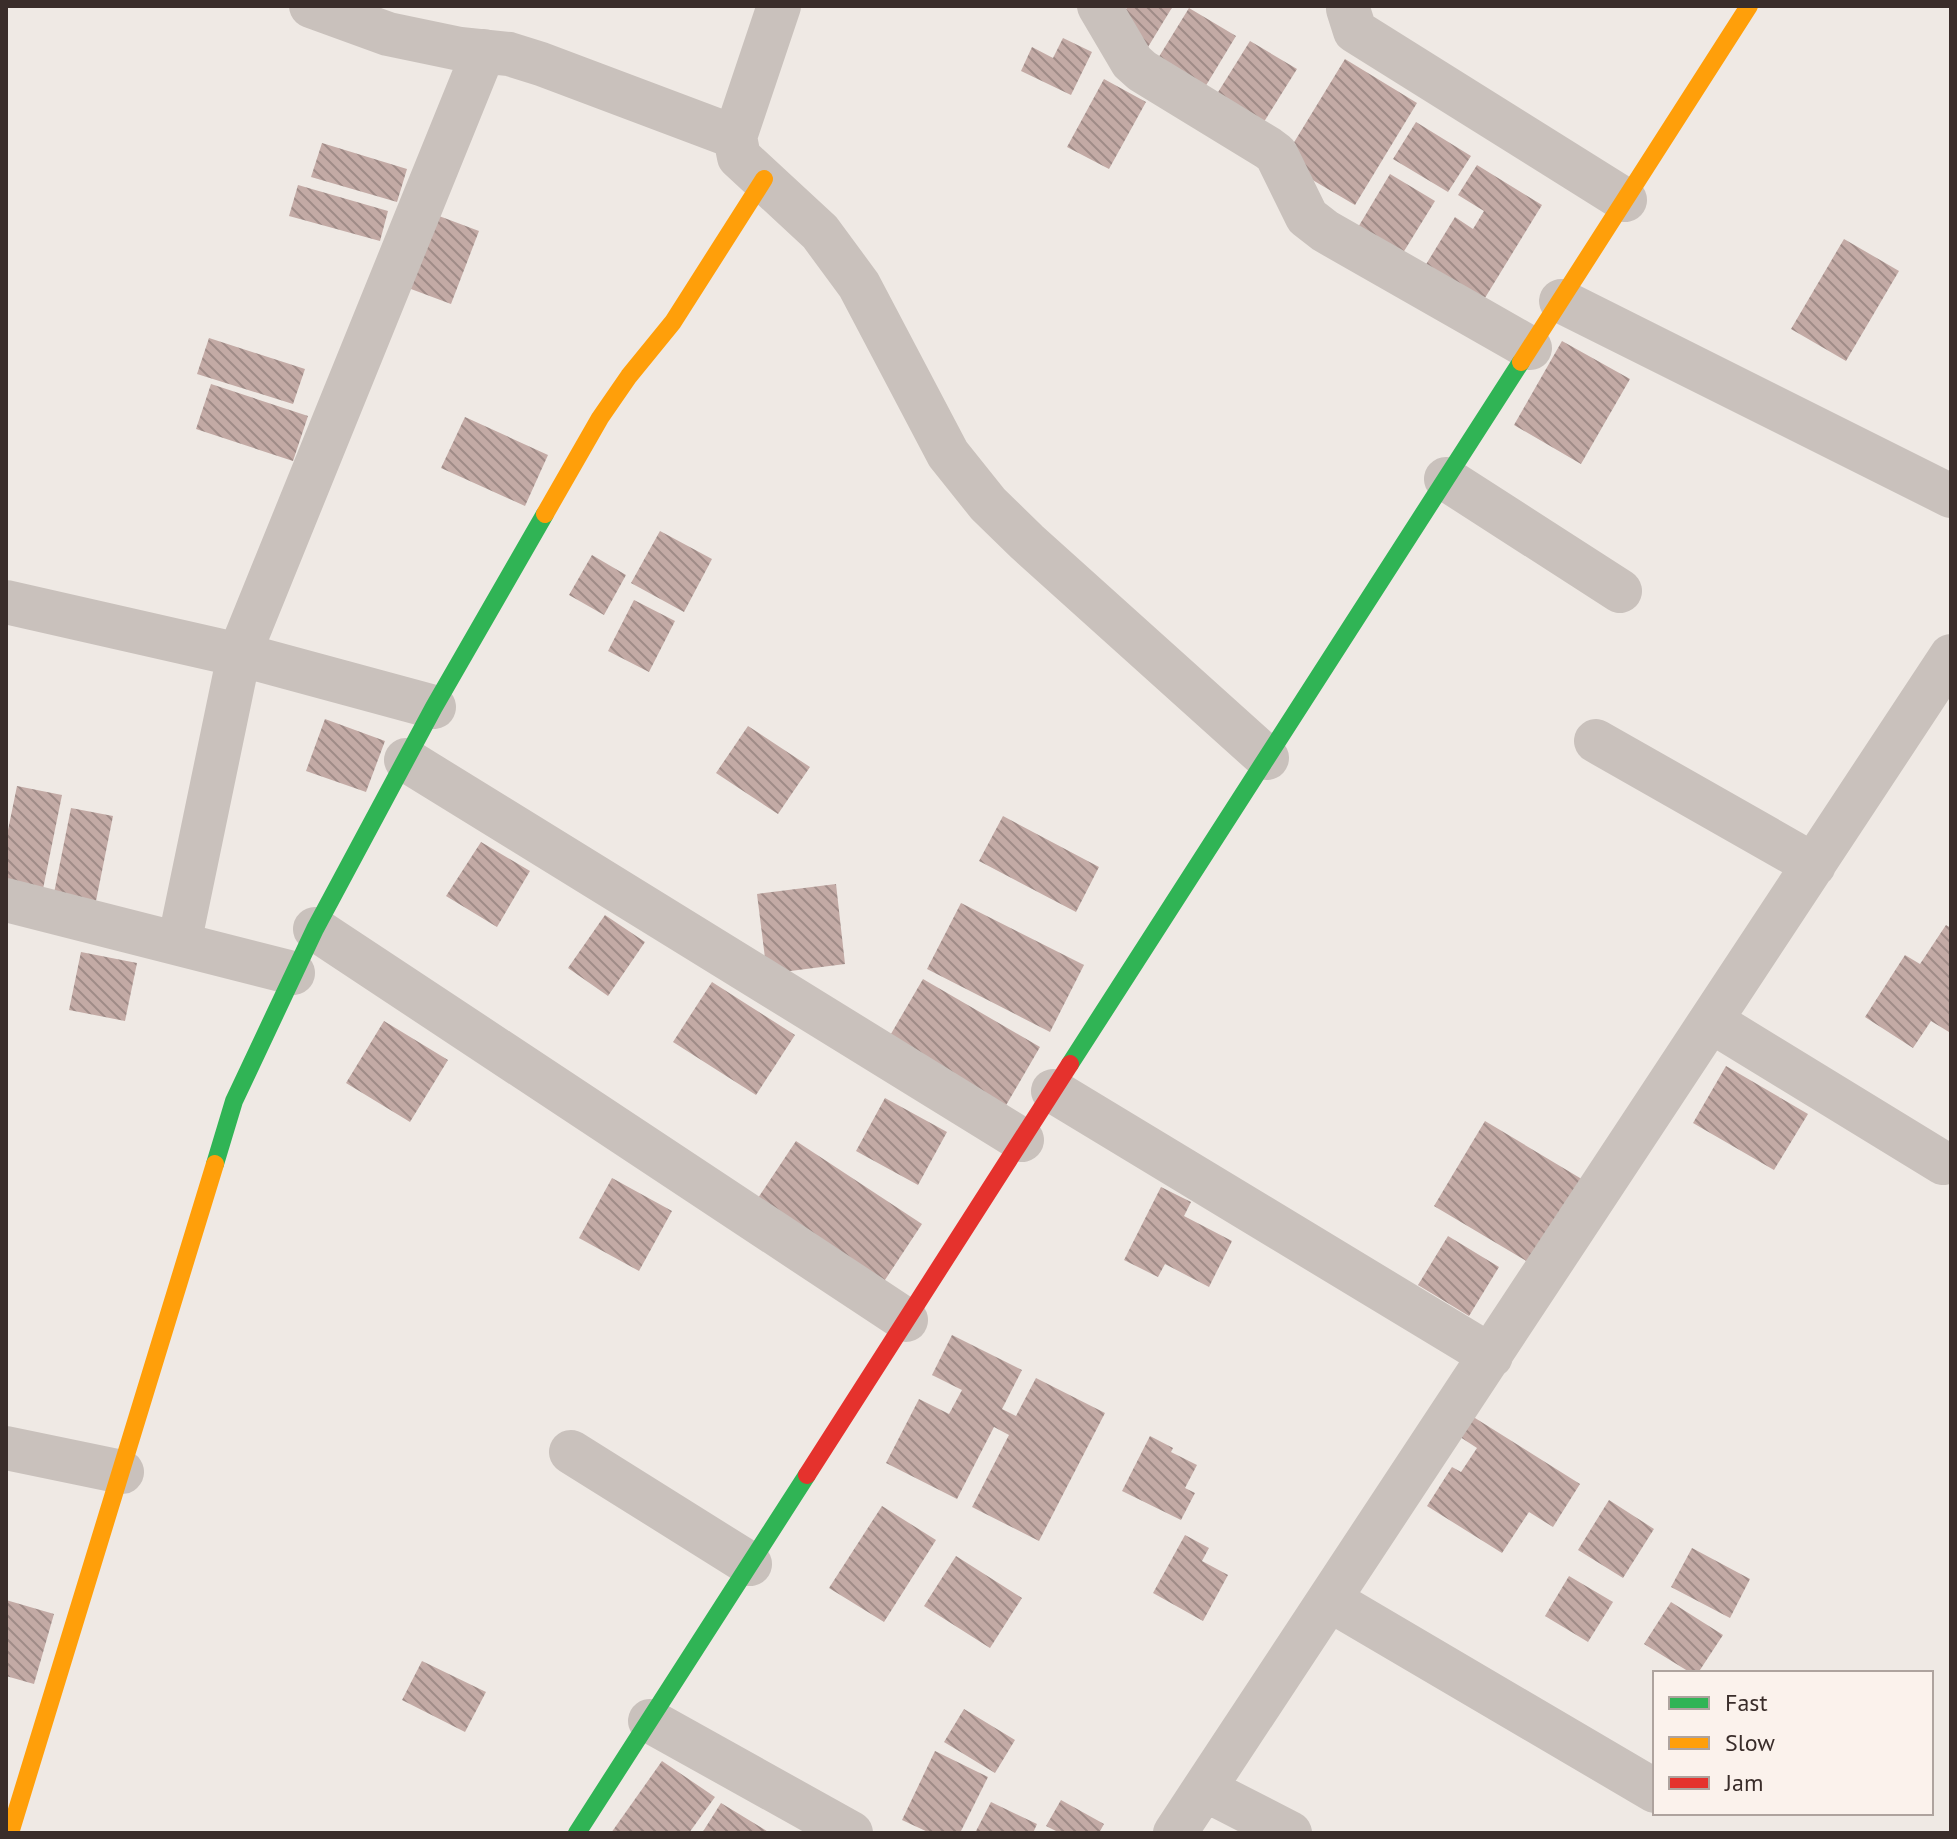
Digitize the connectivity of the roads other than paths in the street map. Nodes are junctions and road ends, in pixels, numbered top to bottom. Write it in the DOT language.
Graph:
graph roads {
  1 [pos="311,6"];
  2 [pos="779,6"];
  3 [pos="1099,6"];
  4 [pos="1349,6"];
  5 [pos="1749,6"];
  6 [pos="484,51"];
  7 [pos="735,137"];
  8 [pos="764,179"];
  9 [pos="1625,200"];
  10 [pos="1561,301"];
  11 [pos="1530,348"];
  12 [pos="1446,479"];
  13 [pos="1951,496"];
  14 [pos="1620,591"];
  15 [pos="6,602"];
  16 [pos="239,655"];
  17 [pos="1951,656"];
  18 [pos="434,707"];
  19 [pos="1596,741"];
  20 [pos="1267,758"];
  21 [pos="406,760"];
  22 [pos="1814,865"];
  23 [pos="6,900"];
  24 [pos="315,929"];
  25 [pos="179,944"];
  26 [pos="293,973"];
  27 [pos="1711,1021"];
  28 [pos="1053,1091"];
  29 [pos="1022,1140"];
  30 [pos="1943,1163"];
  31 [pos="906,1320"];
  32 [pos="1491,1356"];
  33 [pos="6,1448"];
  34 [pos="571,1452"];
  35 [pos="122,1472"];
  36 [pos="750,1564"];
  37 [pos="1330,1600"];
  38 [pos="650,1721"];
  39 [pos="1204,1789"];
  40 [pos="1653,1790"];
  41 [pos="10,1833"];
  42 [pos="577,1833"];
  43 [pos="851,1833"];
  44 [pos="1175,1833"];
  45 [pos="1290,1833"];
  1 -- 6 [label="street"];
  2 -- 7 [label="street"];
  3 -- 11 [label="street"];
  4 -- 9 [label="street"];
  5 -- 9 [label="main road"];
  6 -- 7 [label="street"];
  6 -- 16 [label="street"];
  7 -- 8 [label="street"];
  8 -- 18 [label="main road"];
  8 -- 20 [label="street"];
  9 -- 10 [label="main road"];
  10 -- 11 [label="main road"];
  10 -- 13 [label="street"];
  11 -- 12 [label="main road"];
  12 -- 14 [label="street"];
  12 -- 20 [label="main road"];
  15 -- 16 [label="street"];
  16 -- 18 [label="street"];
  16 -- 25 [label="street"];
  17 -- 22 [label="street"];
  18 -- 21 [label="main road"];
  19 -- 22 [label="street"];
  20 -- 28 [label="main road"];
  21 -- 24 [label="main road"];
  21 -- 29 [label="street"];
  22 -- 27 [label="street"];
  23 -- 25 [label="street"];
  24 -- 26 [label="main road"];
  24 -- 31 [label="street"];
  25 -- 26 [label="street"];
  26 -- 35 [label="main road"];
  27 -- 30 [label="street"];
  27 -- 32 [label="street"];
  28 -- 29 [label="main road"];
  28 -- 32 [label="street"];
  29 -- 31 [label="main road"];
  31 -- 36 [label="main road"];
  32 -- 37 [label="street"];
  33 -- 35 [label="street"];
  34 -- 36 [label="street"];
  35 -- 41 [label="main road"];
  36 -- 38 [label="main road"];
  37 -- 39 [label="street"];
  37 -- 40 [label="street"];
  38 -- 42 [label="main road"];
  38 -- 43 [label="street"];
  39 -- 44 [label="street"];
  39 -- 45 [label="street"];
}
